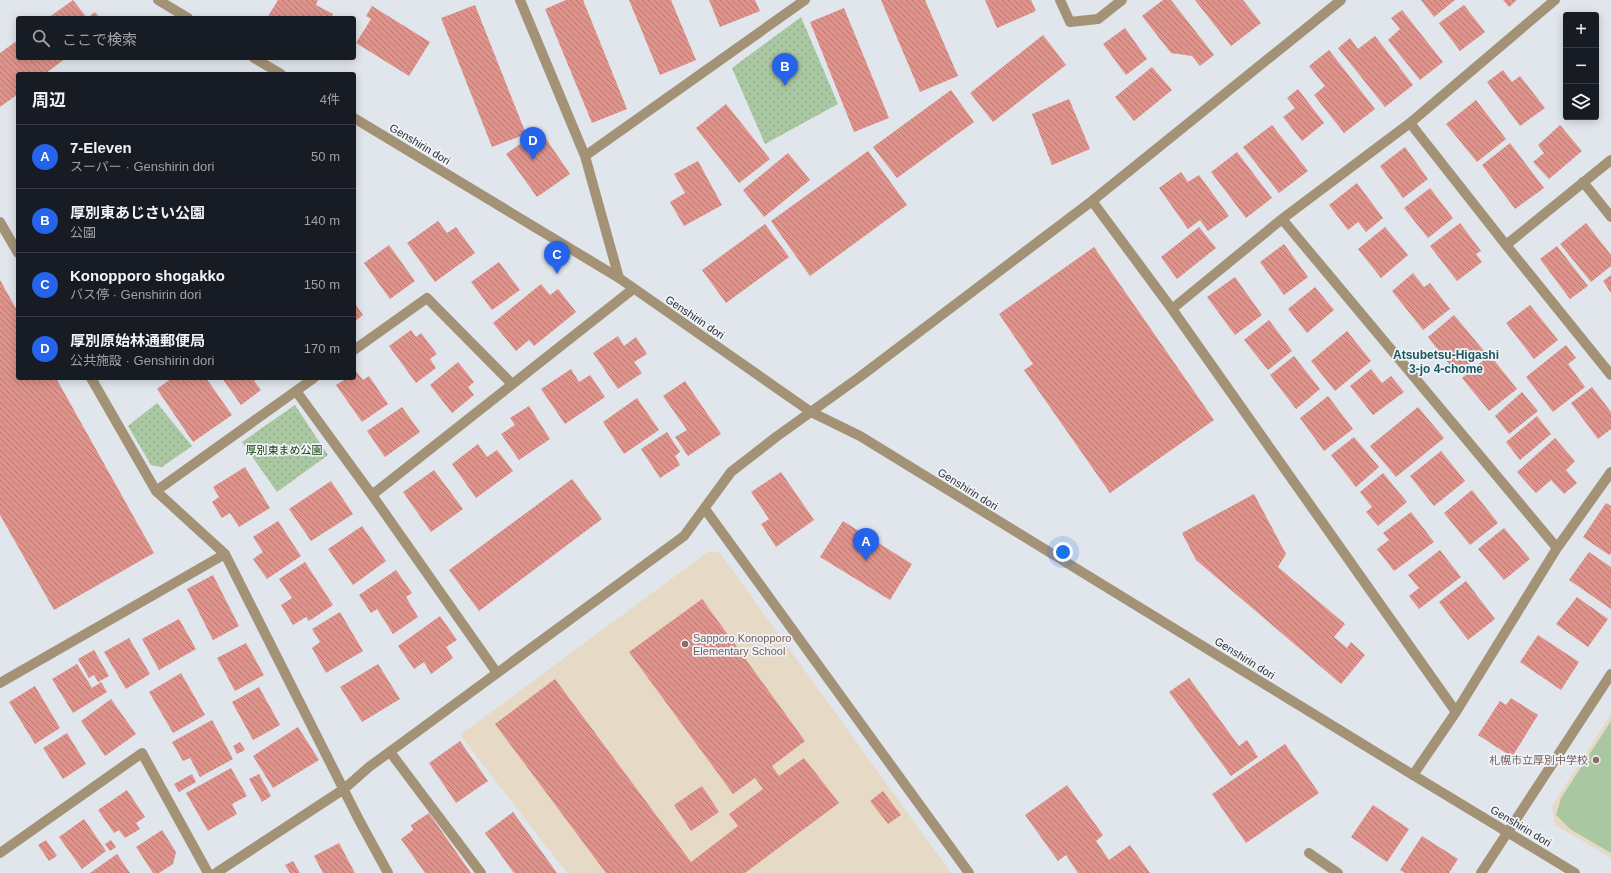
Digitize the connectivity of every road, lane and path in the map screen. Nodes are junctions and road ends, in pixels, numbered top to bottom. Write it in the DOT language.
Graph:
graph roads {
  1 [pos="158,0"];
  2 [pos="520,0"];
  3 [pos="805,0"];
  4 [pos="1060,0"];
  5 [pos="1122,0"];
  6 [pos="1341,0"];
  7 [pos="1555,0"];
  8 [pos="185,16"];
  9 [pos="257,60"];
  10 [pos="278,72"];
  11 [pos="356,119"];
  12 [pos="1410,123"];
  13 [pos="585,156"];
  14 [pos="1611,160"];
  15 [pos="1583,182"];
  16 [pos="1092,201"];
  17 [pos="1611,216"];
  18 [pos="1282,219"];
  19 [pos="0,222"];
  20 [pos="1506,245"];
  21 [pos="16,250"];
  22 [pos="619,278"];
  23 [pos="633,289"];
  24 [pos="1172,309"];
  25 [pos="356,349"];
  26 [pos="1611,375"];
  27 [pos="92,380"];
  28 [pos="311,380"];
  29 [pos="512,384"];
  30 [pos="296,391"];
  31 [pos="811,412"];
  32 [pos="1611,472"];
  33 [pos="156,490"];
  34 [pos="372,495"];
  35 [pos="705,509"];
  36 [pos="1557,548"];
  37 [pos="225,554"];
  38 [pos="496,673"];
  39 [pos="1611,674"];
  40 [pos="0,683"];
  41 [pos="1456,712"];
  42 [pos="390,752"];
  43 [pos="1413,776"];
  44 [pos="344,789"];
  45 [pos="1508,832"];
  46 [pos="0,853"];
  47 [pos="1309,853"];
  48 [pos="208,873"];
  49 [pos="216,873"];
  50 [pos="388,873"];
  51 [pos="481,873"];
  52 [pos="969,873"];
  53 [pos="1338,873"];
  54 [pos="1481,873"];
  55 [pos="1575,873"];
  1 -- 8 [label="street"];
  2 -- 13 [label="street"];
  3 -- 13 [label="street"];
  4 -- 5 [label="street"];
  6 -- 16 [label="street"];
  7 -- 12 [label="street"];
  9 -- 10 [label="street"];
  11 -- 22 [label="street, Genshirin dori"];
  12 -- 18 [label="street"];
  12 -- 20 [label="street"];
  13 -- 22 [label="street"];
  14 -- 15 [label="street"];
  15 -- 17 [label="street"];
  15 -- 20 [label="street"];
  16 -- 24 [label="street"];
  16 -- 31 [label="street"];
  18 -- 24 [label="street"];
  18 -- 36 [label="street"];
  19 -- 21 [label="street"];
  20 -- 26 [label="street"];
  22 -- 23 [label="street, Genshirin dori"];
  23 -- 29 [label="street"];
  23 -- 31 [label="street, Genshirin dori"];
  24 -- 41 [label="street"];
  25 -- 29 [label="street"];
  27 -- 33 [label="street"];
  28 -- 30 [label="street"];
  29 -- 34 [label="street"];
  30 -- 33 [label="street"];
  30 -- 34 [label="street"];
  31 -- 35 [label="street"];
  31 -- 43 [label="street, Genshirin dori"];
  32 -- 36 [label="street"];
  33 -- 37 [label="street"];
  34 -- 38 [label="street"];
  35 -- 38 [label="street"];
  35 -- 52 [label="street"];
  36 -- 41 [label="street"];
  37 -- 40 [label="street"];
  37 -- 44 [label="street"];
  38 -- 42 [label="street"];
  39 -- 45 [label="street"];
  41 -- 43 [label="street"];
  42 -- 44 [label="street"];
  42 -- 51 [label="street"];
  43 -- 45 [label="street, Genshirin dori"];
  44 -- 49 [label="street"];
  44 -- 50 [label="street"];
  45 -- 54 [label="street"];
  45 -- 55 [label="street, Genshirin dori"];
  46 -- 48 [label="street"];
  47 -- 53 [label="street"];
}
